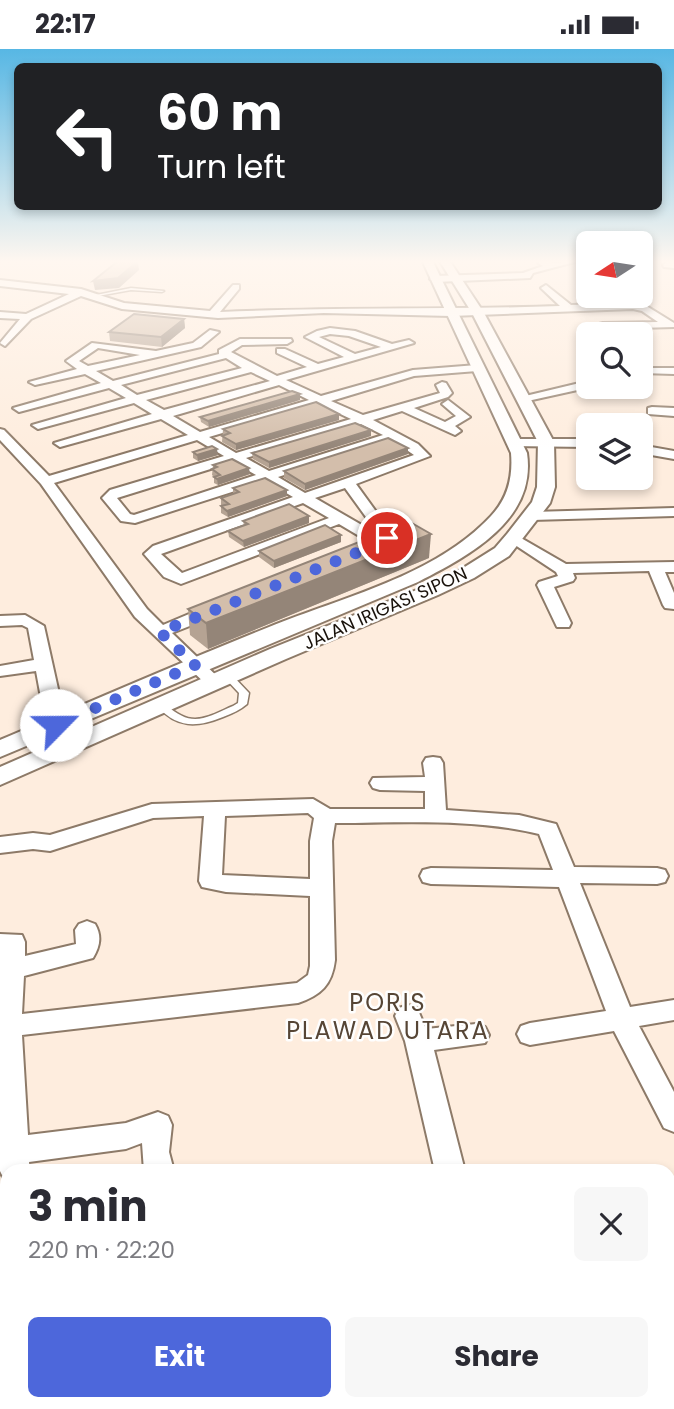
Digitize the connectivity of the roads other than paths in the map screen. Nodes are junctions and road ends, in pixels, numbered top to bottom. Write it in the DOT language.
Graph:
graph roads {
  1 [pos="22,323"];
  2 [pos="457,323"];
  3 [pos="481,323"];
  4 [pos="653,325"];
  5 [pos="671,325"];
  6 [pos="214,332"];
  7 [pos="7,343"];
  8 [pos="408,343"];
  9 [pos="391,348"];
  10 [pos="155,354"];
  11 [pos="226,355"];
  12 [pos="355,358"];
  13 [pos="253,368"];
  14 [pos="317,368"];
  15 [pos="477,368"];
  16 [pos="86,370"];
  17 [pos="653,371"];
  18 [pos="674,371"];
  19 [pos="279,380"];
  20 [pos="35,382"];
  21 [pos="110,384"];
  22 [pos="442,385"];
  23 [pos="576,387"];
  24 [pos="523,398"];
  25 [pos="136,399"];
  26 [pos="320,400"];
  27 [pos="449,404"];
  28 [pos="19,408"];
  29 [pos="405,408"];
  30 [pos="652,411"];
  31 [pos="674,412"];
  32 [pos="163,415"];
  33 [pos="361,420"];
  34 [pos="38,425"];
  35 [pos="0,433"];
  36 [pos="198,436"];
  37 [pos="392,436"];
  38 [pos="545,442"];
  39 [pos="60,443"];
  40 [pos="516,443"];
  41 [pos="576,443"];
  42 [pos="653,451"];
  43 [pos="674,455"];
  44 [pos="234,457"];
  45 [pos="267,476"];
  46 [pos="46,481"];
  47 [pos="348,483"];
  48 [pos="304,498"];
  49 [pos="516,499"];
  50 [pos="537,507"];
  51 [pos="674,512"];
  52 [pos="340,519"];
  53 [pos="514,538"];
  54 [pos="381,543"];
  55 [pos="355,553"];
  56 [pos="655,567"];
  57 [pos="674,567"];
  58 [pos="564,569"];
  59 [pos="229,604"];
  60 [pos="671,605"];
  61 [pos="0,621"];
  62 [pos="563,623"];
  63 [pos="160,632"];
  64 [pos="44,664"];
  65 [pos="0,671"];
  66 [pos="209,674"];
  67 [pos="162,706"];
  68 [pos="56,725"];
  69 [pos="0,749"];
  70 [pos="433,763"];
  71 [pos="0,777"];
  72 [pos="380,783"];
  73 [pos="436,784"];
  74 [pos="215,808"];
  75 [pos="325,816"];
  76 [pos="435,816"];
  77 [pos="0,845"];
  78 [pos="431,876"];
  79 [pos="657,876"];
  80 [pos="566,877"];
  81 [pos="323,888"];
  82 [pos="87,930"];
  83 [pos="0,943"];
  84 [pos="12,969"];
  85 [pos="674,1010"];
  86 [pos="408,1016"];
  87 [pos="622,1020"];
  88 [pos="9,1026"];
  89 [pos="530,1034"];
  90 [pos="476,1035"];
  91 [pos="418,1041"];
  92 [pos="674,1119"];
  93 [pos="15,1160"];
  94 [pos="158,1164"];
  95 [pos="448,1164"];
  1 -- 7 [label="street"];
  2 -- 15 [label="street, JALAN IRIGASI SIPON"];
  3 -- 24 [label="street, JALAN IRIGASI SIPON"];
  4 -- 5 [label="street"];
  6 -- 10 [label="street"];
  8 -- 9 [label="street"];
  9 -- 12 [label="street"];
  9 -- 12 [label="street"];
  10 -- 16 [label="street"];
  10 -- 16 [label="street"];
  11 -- 13 [label="street"];
  11 -- 14 [label="street"];
  11 -- 21 [label="street"];
  12 -- 14 [label="street"];
  13 -- 19 [label="street"];
  13 -- 25 [label="street"];
  14 -- 19 [label="street"];
  15 -- 26 [label="street"];
  15 -- 40 [label="street, JALAN IRIGASI SIPON"];
  16 -- 20 [label="street"];
  16 -- 21 [label="street"];
  17 -- 18 [label="street"];
  19 -- 26 [label="street"];
  19 -- 32 [label="street"];
  21 -- 25 [label="street"];
  21 -- 28 [label="street"];
  22 -- 29 [label="street"];
  23 -- 24 [label="street"];
  24 -- 38 [label="street, JALAN IRIGASI SIPON"];
  25 -- 32 [label="street"];
  25 -- 34 [label="street"];
  26 -- 33 [label="street"];
  26 -- 36 [label="street"];
  27 -- 29 [label="street"];
  29 -- 33 [label="street"];
  30 -- 31 [label="street"];
  32 -- 36 [label="street"];
  32 -- 39 [label="street"];
  33 -- 37 [label="street"];
  33 -- 44 [label="street"];
  35 -- 46 [label="street"];
  36 -- 44 [label="street"];
  36 -- 46 [label="street"];
  37 -- 45 [label="street"];
  37 -- 47 [label="street"];
  38 -- 40 [label="street"];
  38 -- 41 [label="street"];
  38 -- 50 [label="street, JALAN IRIGASI SIPON"];
  40 -- 49 [label="street, JALAN IRIGASI SIPON"];
  42 -- 43 [label="street"];
  44 -- 45 [label="street"];
  44 -- 45 [label="street"];
  45 -- 48 [label="street"];
  46 -- 63 [label="street"];
  47 -- 48 [label="street"];
  47 -- 54 [label="street"];
  48 -- 52 [label="street"];
  48 -- 52 [label="street"];
  49 -- 50 [label="street"];
  49 -- 66 [label="street, JALAN IRIGASI SIPON"];
  50 -- 51 [label="street"];
  50 -- 53 [label="street, JALAN IRIGASI SIPON"];
  52 -- 54 [label="street"];
  53 -- 58 [label="street"];
  53 -- 66 [label="street, JALAN IRIGASI SIPON"];
  54 -- 55 [label="street"];
  56 -- 57 [label="street"];
  56 -- 58 [label="street"];
  56 -- 60 [label="street"];
  58 -- 62 [label="street"];
  59 -- 63 [label="street"];
  61 -- 64 [label="street"];
  63 -- 66 [label="street"];
  64 -- 65 [label="street"];
  64 -- 68 [label="street"];
  66 -- 67 [label="street, JALAN IRIGASI SIPON"];
  66 -- 67 [label="lane"];
  66 -- 68 [label="street, JALAN IRIGASI SIPON"];
  67 -- 71 [label="street, JALAN IRIGASI SIPON"];
  68 -- 69 [label="street, JALAN IRIGASI SIPON"];
  70 -- 73 [label="street"];
  72 -- 73 [label="street"];
  73 -- 76 [label="street"];
  74 -- 75 [label="street"];
  74 -- 77 [label="street"];
  74 -- 81 [label="street"];
  75 -- 76 [label="street"];
  75 -- 81 [label="street"];
  76 -- 80 [label="street"];
  78 -- 80 [label="street"];
  79 -- 80 [label="street"];
  80 -- 87 [label="street"];
  81 -- 88 [label="street"];
  82 -- 84 [label="street"];
  83 -- 84 [label="street"];
  84 -- 88 [label="street"];
  85 -- 87 [label="street"];
  86 -- 91 [label="street"];
  87 -- 89 [label="street"];
  87 -- 92 [label="street"];
  88 -- 93 [label="street"];
  90 -- 91 [label="street"];
  91 -- 95 [label="street"];
  93 -- 94 [label="street"];
}
